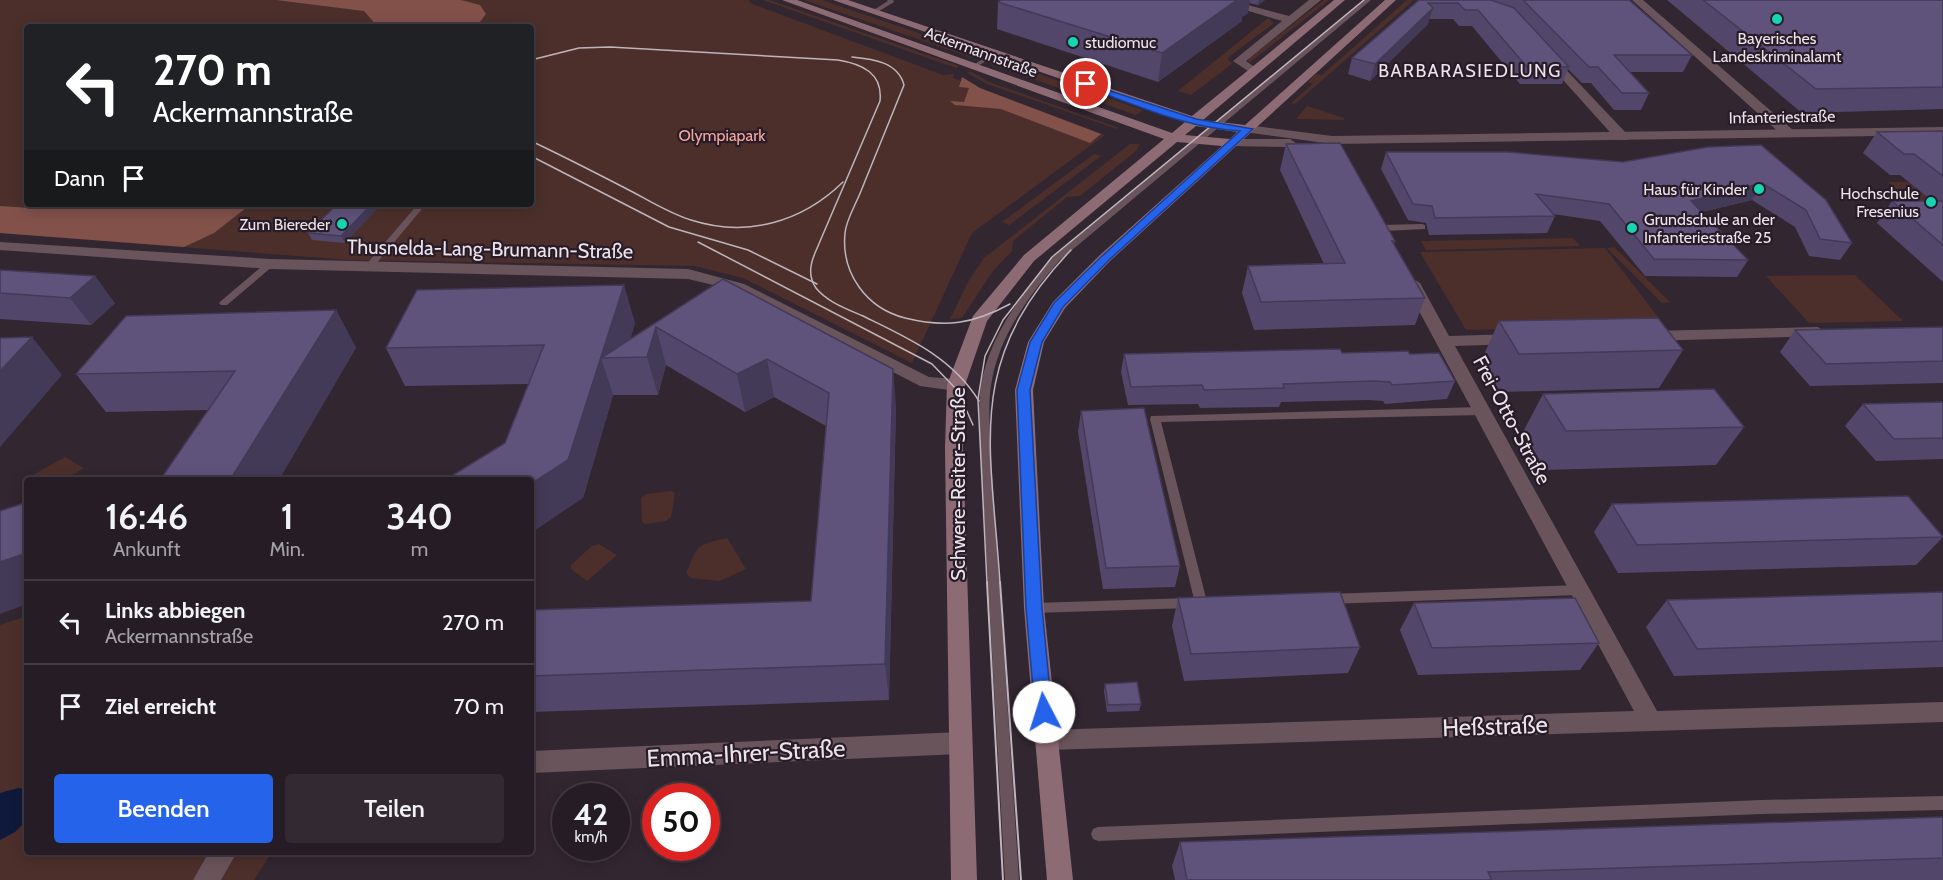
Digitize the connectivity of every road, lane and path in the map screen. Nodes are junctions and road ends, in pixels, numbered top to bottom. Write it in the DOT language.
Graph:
graph roads {
  1 [pos="787,0"];
  2 [pos="838,0"];
  3 [pos="890,0"];
  4 [pos="1216,0"];
  5 [pos="1316,0"];
  6 [pos="1340,0"];
  7 [pos="1368,0"];
  8 [pos="1391,0"];
  9 [pos="1637,0"];
  10 [pos="874,12"];
  11 [pos="1290,21"];
  12 [pos="1542,51"];
  13 [pos="995,53"];
  14 [pos="973,66"];
  15 [pos="1254,71"];
  16 [pos="1193,121"];
  17 [pos="1215,127"];
  18 [pos="1248,129"];
  19 [pos="1943,131"];
  20 [pos="1788,133"];
  21 [pos="1622,137"];
  22 [pos="1173,138"];
  23 [pos="1332,140"];
  24 [pos="1196,142"];
  25 [pos="1234,143"];
  26 [pos="1344,158"];
  27 [pos="419,207"];
  28 [pos="1372,208"];
  29 [pos="1422,227"];
  30 [pos="1383,228"];
  31 [pos="0,246"];
  32 [pos="1393,247"];
  33 [pos="270,264"];
  34 [pos="1403,266"];
  35 [pos="368,268"];
  36 [pos="224,303"];
  37 [pos="1835,331"];
  38 [pos="1634,336"];
  39 [pos="1528,339"];
  40 [pos="1445,341"];
  41 [pos="956,385"];
  42 [pos="1481,411"];
  43 [pos="1579,590"];
  44 [pos="1314,599"];
  45 [pos="1224,602"];
  46 [pos="1201,603"];
  47 [pos="1034,608"];
  48 [pos="1943,712"];
  49 [pos="1651,721"];
  50 [pos="1047,740"];
  51 [pos="960,743"];
  52 [pos="534,762"];
  53 [pos="1943,803"];
  54 [pos="1098,834"];
  55 [pos="222,855"];
  56 [pos="206,880"];
  57 [pos="964,880"];
  58 [pos="1012,880"];
  59 [pos="1060,880"];
  1 -- 14 [label="main road, Ackermannstraße"];
  2 -- 10 [label="main road, Ackermannstraße"];
  3 -- 10 [label="lane"];
  4 -- 11 [label="street"];
  5 -- 11 [label="street"];
  6 -- 15 [label="main road, Schwere-Reiter-Straße"];
  7 -- 17 [label="lane"];
  8 -- 18 [label="main road"];
  9 -- 20 [label="street"];
  10 -- 13 [label="main road, Ackermannstraße"];
  11 -- 15 [label="street"];
  12 -- 21 [label="street"];
  13 -- 14 [label="lane"];
  13 -- 16 [label="main road, Ackermannstraße"];
  14 -- 22 [label="main road, Ackermannstraße"];
  15 -- 16 [label="main road, Schwere-Reiter-Straße"];
  16 -- 17 [label="main road, Ackermannstraße"];
  16 -- 22 [label="main road, Schwere-Reiter-Straße"];
  17 -- 18 [label="main road, Ackermannstraße"];
  17 -- 24 [label="lane"];
  18 -- 23 [label="street, Infanteriestraße"];
  18 -- 25 [label="main road"];
  19 -- 20 [label="street, Infanteriestraße"];
  20 -- 21 [label="street, Infanteriestraße"];
  21 -- 23 [label="street, Infanteriestraße"];
  22 -- 24 [label="main road, Ackermannstraße"];
  22 -- 41 [label="main road, Schwere-Reiter-Straße"];
  23 -- 25 [label="street, Infanteriestraße"];
  23 -- 26 [label="street"];
  24 -- 25 [label="main road, Ackermannstraße"];
  24 -- 58 [label="lane"];
  25 -- 47 [label="main road"];
  27 -- 35 [label="lane"];
  28 -- 30 [label="street"];
  29 -- 30 [label="lane"];
  30 -- 32 [label="street"];
  31 -- 33 [label="street, Thusnelda-Lang-Brumann-Straße"];
  33 -- 35 [label="street, Thusnelda-Lang-Brumann-Straße"];
  33 -- 36 [label="lane"];
  34 -- 40 [label="street, Frei-Otto-Straße"];
  35 -- 41 [label="street, Thusnelda-Lang-Brumann-Straße"];
  37 -- 38 [label="street"];
  39 -- 40 [label="street"];
  40 -- 42 [label="street, Frei-Otto-Straße"];
  41 -- 51 [label="main road, Schwere-Reiter-Straße"];
  42 -- 43 [label="street, Frei-Otto-Straße"];
  42 -- 46 [label="lane"];
  43 -- 44 [label="lane"];
  43 -- 49 [label="street, Frei-Otto-Straße"];
  45 -- 46 [label="lane"];
  46 -- 47 [label="lane"];
  47 -- 50 [label="main road"];
  48 -- 49 [label="street, Heßstraße"];
  49 -- 50 [label="street, Heßstraße"];
  50 -- 59 [label="main road"];
  51 -- 52 [label="street, Emma-Ihrer-Straße"];
  51 -- 57 [label="main road, Schwere-Reiter-Straße"];
  53 -- 54 [label="lane"];
  55 -- 56 [label="street"];
}
